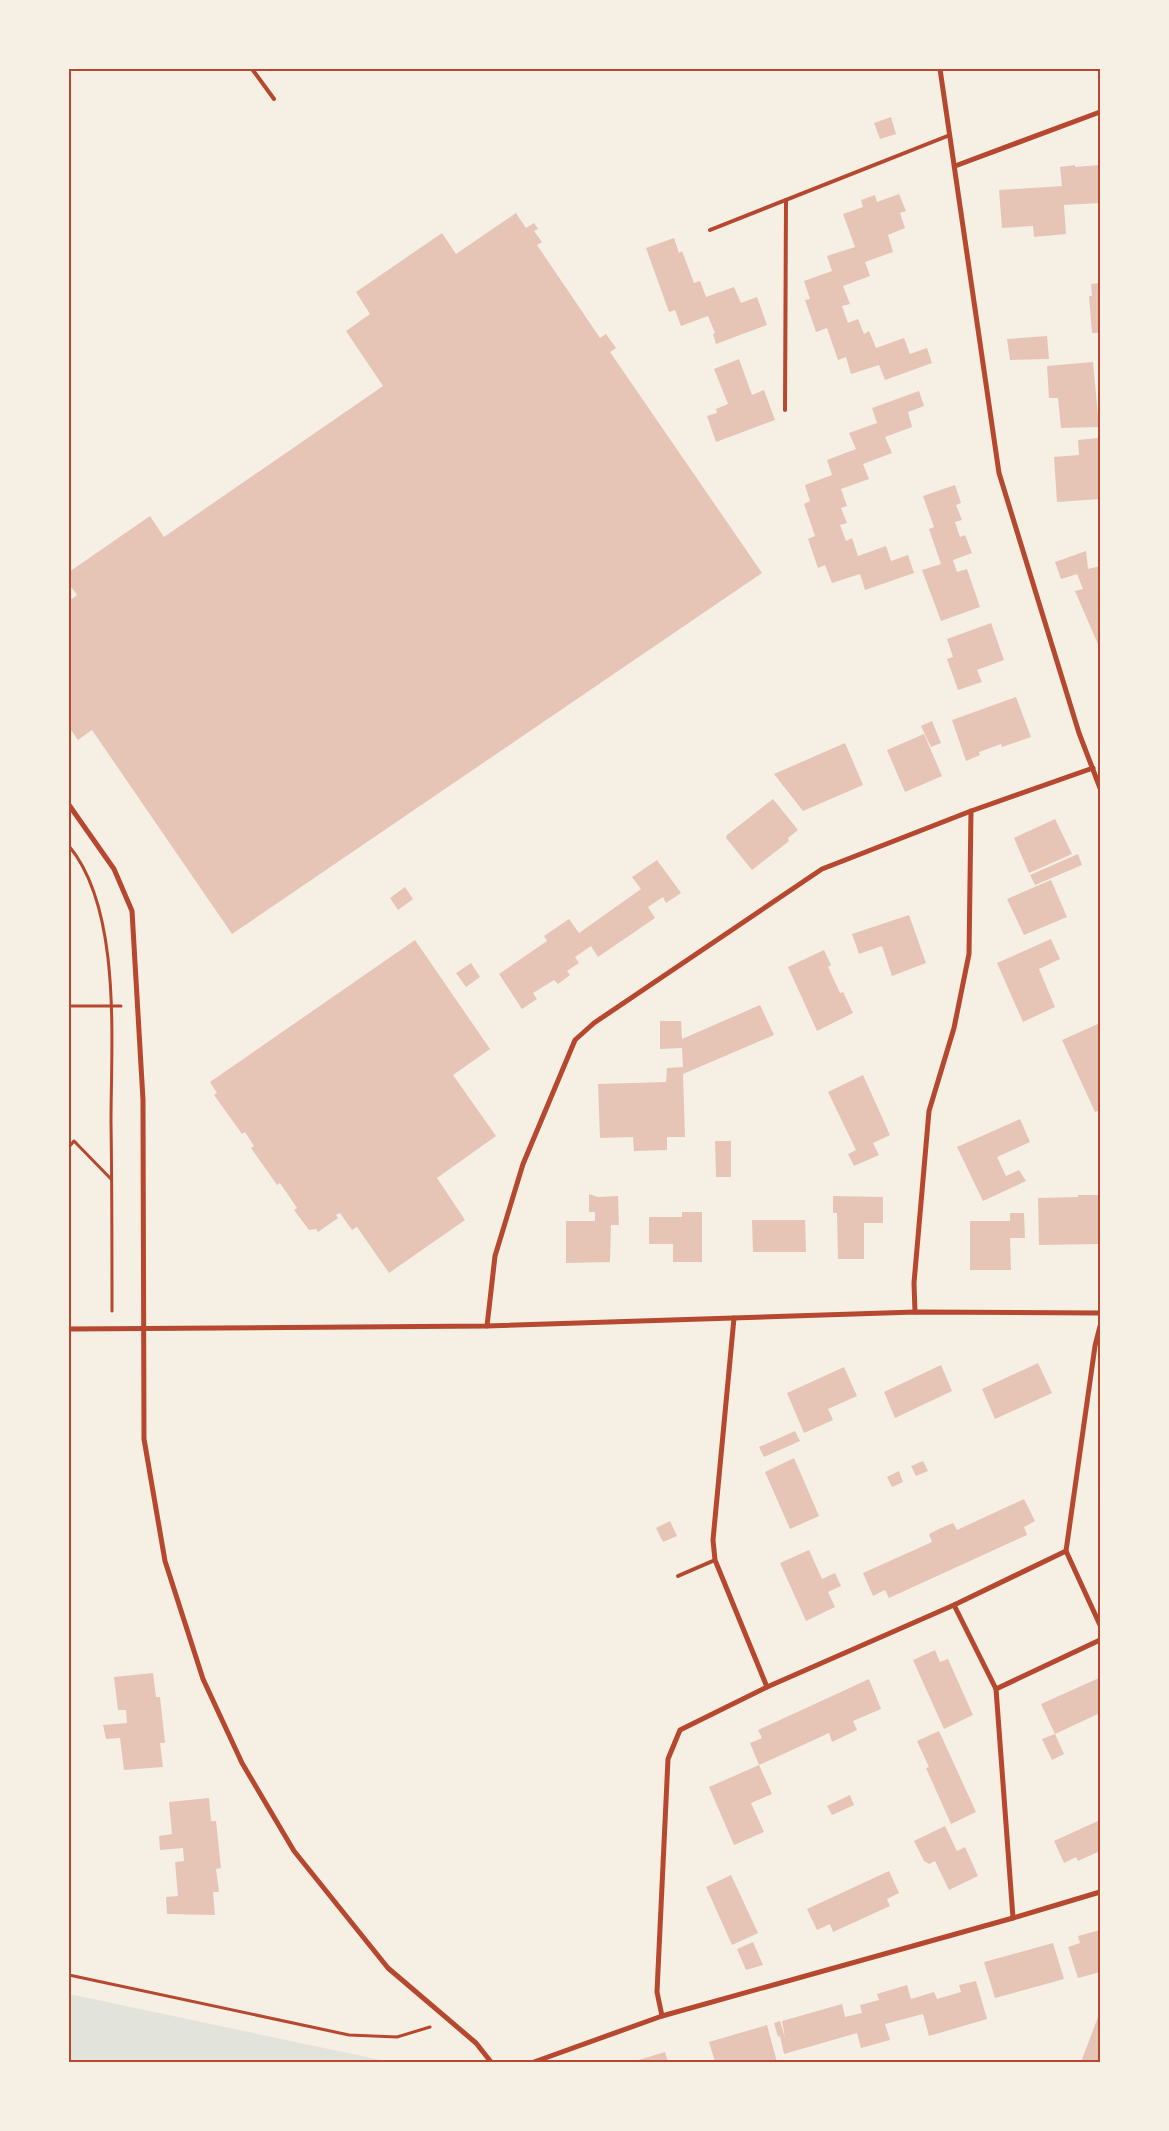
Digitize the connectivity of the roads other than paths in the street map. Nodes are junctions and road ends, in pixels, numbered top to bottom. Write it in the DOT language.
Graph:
graph roads {
  1 [pos="252,69"];
  2 [pos="940,69"];
  3 [pos="274,99"];
  4 [pos="1100,112"];
  5 [pos="950,135"];
  6 [pos="955,166"];
  7 [pos="786,200"];
  8 [pos="710,230"];
  9 [pos="785,410"];
  10 [pos="1093,768"];
  11 [pos="1100,788"];
  12 [pos="69,805"];
  13 [pos="971,811"];
  14 [pos="916,1312"];
  15 [pos="1100,1313"];
  16 [pos="734,1318"];
  17 [pos="487,1326"];
  18 [pos="1100,1326"];
  19 [pos="69,1329"];
  20 [pos="144,1330"];
  21 [pos="1066,1551"];
  22 [pos="715,1560"];
  23 [pos="678,1576"];
  24 [pos="954,1605"];
  25 [pos="1100,1625"];
  26 [pos="1100,1640"];
  27 [pos="767,1686"];
  28 [pos="996,1689"];
  29 [pos="1100,1892"];
  30 [pos="1013,1918"];
  31 [pos="662,2016"];
  32 [pos="490,2062"];
  33 [pos="534,2062"];
  1 -- 3 [label="lane"];
  2 -- 5 [label="street"];
  4 -- 6 [label="street"];
  5 -- 6 [label="street"];
  5 -- 7 [label="lane"];
  6 -- 10 [label="street"];
  7 -- 8 [label="lane"];
  7 -- 9 [label="lane"];
  10 -- 11 [label="street"];
  10 -- 13 [label="street"];
  12 -- 20 [label="street"];
  13 -- 14 [label="street"];
  13 -- 17 [label="street"];
  14 -- 15 [label="street"];
  14 -- 16 [label="street"];
  16 -- 17 [label="street"];
  16 -- 22 [label="street"];
  17 -- 20 [label="street"];
  18 -- 21 [label="street"];
  19 -- 20 [label="street"];
  20 -- 32 [label="street"];
  21 -- 24 [label="street"];
  21 -- 25 [label="street"];
  22 -- 23 [label="lane"];
  22 -- 27 [label="street"];
  24 -- 27 [label="street"];
  24 -- 28 [label="street"];
  26 -- 28 [label="street"];
  27 -- 31 [label="street"];
  28 -- 30 [label="street"];
  29 -- 30 [label="street"];
  30 -- 31 [label="street"];
  31 -- 33 [label="street"];
}
